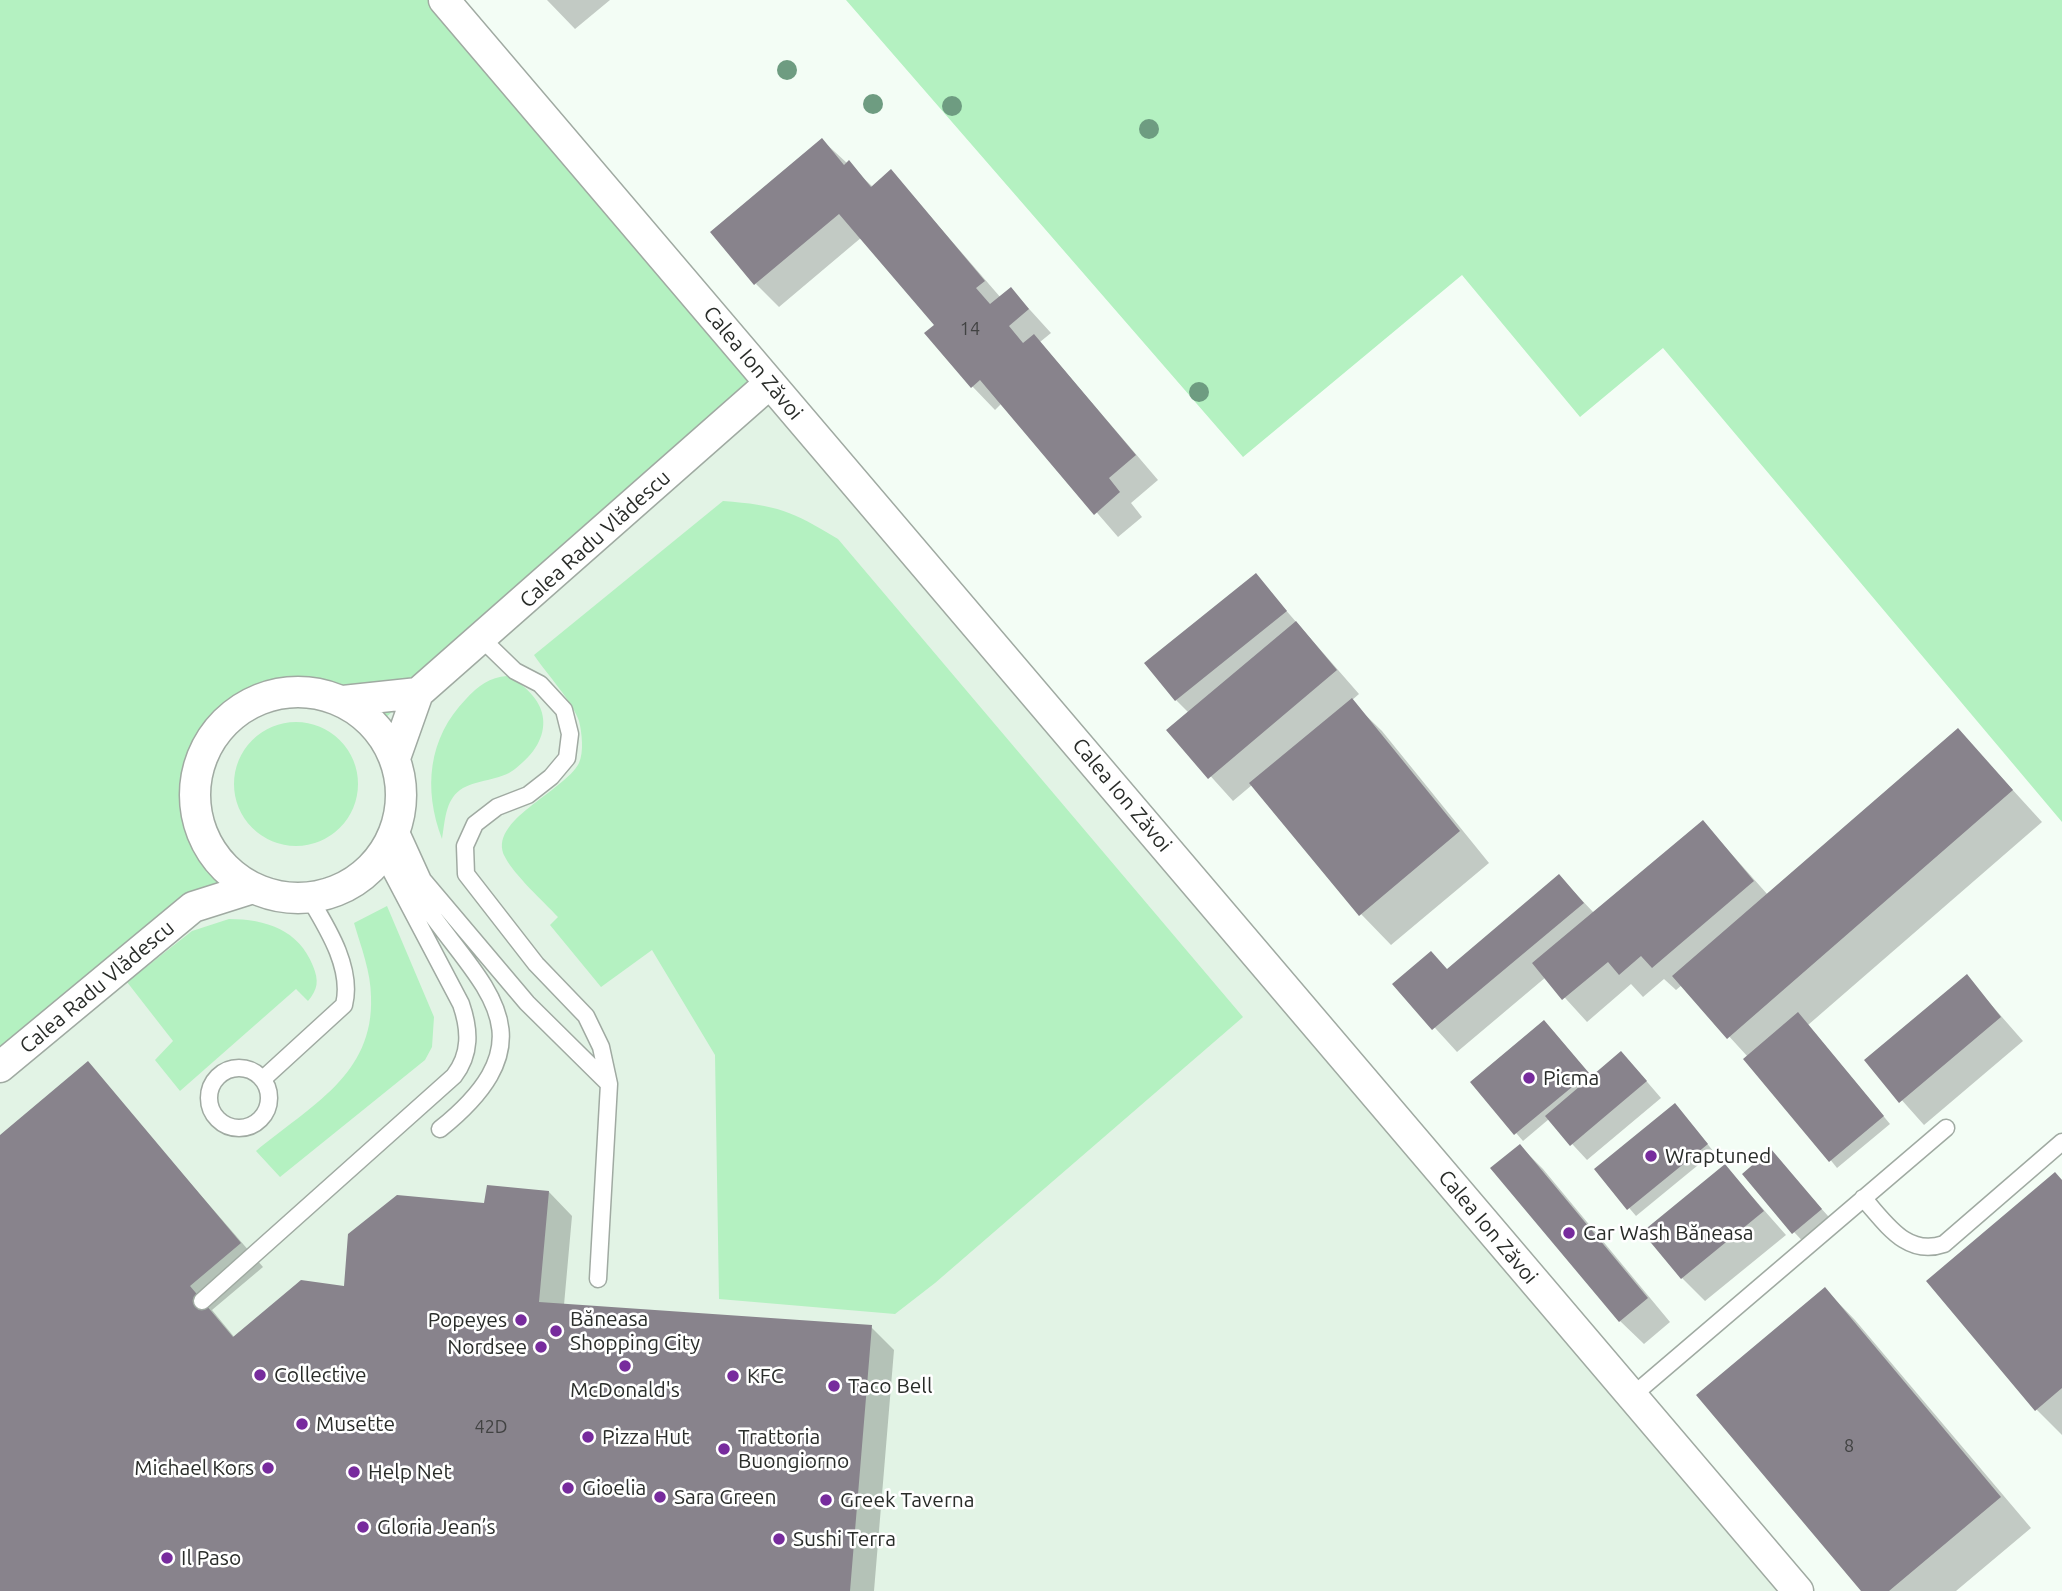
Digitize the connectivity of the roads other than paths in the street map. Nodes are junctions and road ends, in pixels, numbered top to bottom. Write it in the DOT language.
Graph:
graph roads {
  1 [pos="444,0"];
  2 [pos="770,383"];
  3 [pos="482,639"];
  4 [pos="418,693"];
  5 [pos="343,701"];
  6 [pos="395,758"];
  7 [pos="391,841"];
  8 [pos="210,849"];
  9 [pos="253,888"];
  10 [pos="310,899"];
  11 [pos="193,907"];
  12 [pos="0,1067"];
  13 [pos="263,1079"];
  14 [pos="609,1084"];
  15 [pos="1946,1128"];
  16 [pos="440,1129"];
  17 [pos="2062,1142"];
  18 [pos="1863,1198"];
  19 [pos="598,1279"];
  20 [pos="202,1301"];
  21 [pos="1632,1396"];
  22 [pos="1798,1591"];
  1 -- 2 [label="street, Calea Ion Zăvoi"];
  2 -- 3 [label="street, Calea Radu Vlădescu"];
  2 -- 21 [label="street, Calea Ion Zăvoi"];
  3 -- 4 [label="street, Calea Radu Vlădescu"];
  3 -- 14 [label="lane"];
  4 -- 5 [label="street"];
  4 -- 6 [label="street"];
  5 -- 6 [label="street"];
  5 -- 8 [label="street"];
  6 -- 7 [label="street"];
  7 -- 10 [label="street"];
  7 -- 14 [label="lane"];
  7 -- 16 [label="lane"];
  7 -- 20 [label="lane"];
  8 -- 9 [label="street"];
  8 -- 11 [label="street, Calea Radu Vlădescu"];
  9 -- 10 [label="street"];
  9 -- 11 [label="street, Calea Radu Vlădescu"];
  10 -- 13 [label="lane"];
  11 -- 12 [label="street, Calea Radu Vlădescu"];
  14 -- 19 [label="lane"];
  15 -- 18 [label="lane"];
  17 -- 18 [label="lane"];
  18 -- 21 [label="lane"];
  21 -- 22 [label="street, Calea Ion Zăvoi"];
}
